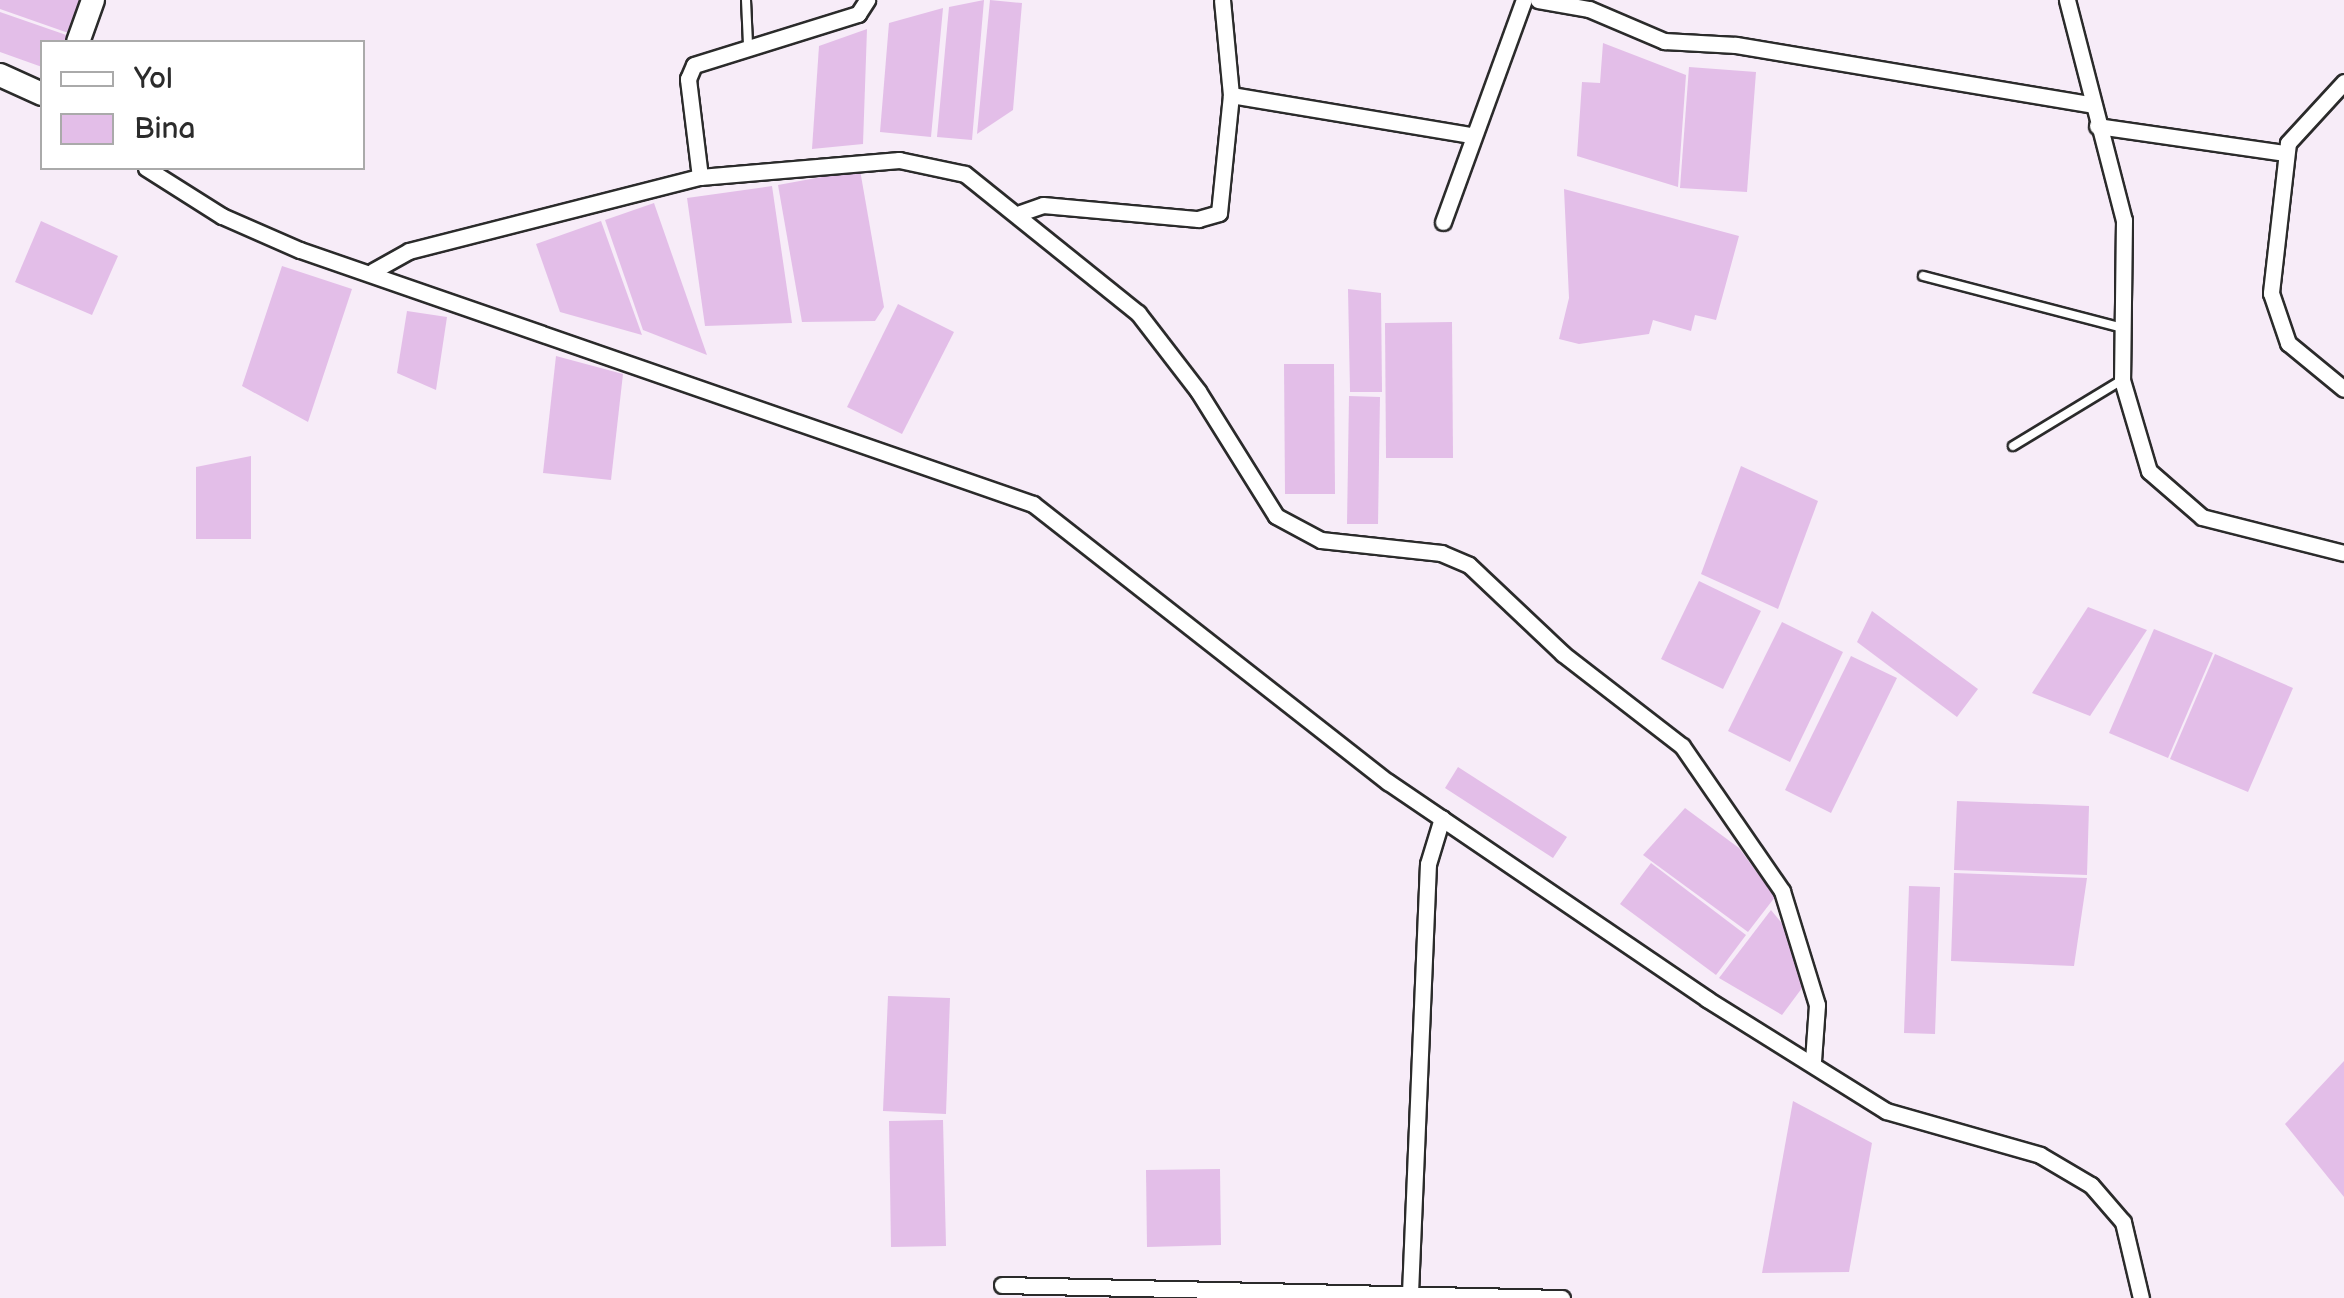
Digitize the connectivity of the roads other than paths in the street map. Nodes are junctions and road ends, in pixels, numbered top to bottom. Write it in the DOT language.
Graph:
graph roads {
  1 [pos="93,0"];
  2 [pos="746,0"];
  3 [pos="867,0"];
  4 [pos="1222,0"];
  5 [pos="1524,0"];
  6 [pos="1538,0"];
  7 [pos="2066,0"];
  8 [pos="79,40"];
  9 [pos="748,44"];
  10 [pos="0,75"];
  11 [pos="2344,82"];
  12 [pos="40,93"];
  13 [pos="1231,95"];
  14 [pos="2090,104"];
  15 [pos="2097,126"];
  16 [pos="1470,135"];
  17 [pos="2285,153"];
  18 [pos="149,170"];
  19 [pos="700,177"];
  20 [pos="1020,213"];
  21 [pos="1444,222"];
  22 [pos="373,271"];
  23 [pos="1923,276"];
  24 [pos="2122,328"];
  25 [pos="2122,380"];
  26 [pos="2344,388"];
  27 [pos="2013,446"];
  28 [pos="2344,553"];
  29 [pos="1442,818"];
  30 [pos="1814,1061"];
  31 [pos="1002,1285"];
  32 [pos="1410,1294"];
  33 [pos="1562,1298"];
  34 [pos="2141,1298"];
  1 -- 8 [label="street"];
  2 -- 9 [label="lane"];
  3 -- 9 [label="street"];
  4 -- 13 [label="street"];
  5 -- 16 [label="street"];
  6 -- 14 [label="street"];
  7 -- 14 [label="street"];
  9 -- 19 [label="street"];
  10 -- 12 [label="street"];
  11 -- 17 [label="street"];
  13 -- 16 [label="street"];
  13 -- 20 [label="street"];
  14 -- 15 [label="street"];
  15 -- 17 [label="street"];
  15 -- 24 [label="street"];
  16 -- 21 [label="street"];
  17 -- 26 [label="street"];
  18 -- 22 [label="street"];
  19 -- 20 [label="street"];
  19 -- 22 [label="street"];
  20 -- 30 [label="street"];
  22 -- 29 [label="street"];
  23 -- 24 [label="lane"];
  24 -- 25 [label="street"];
  25 -- 27 [label="lane"];
  25 -- 28 [label="street"];
  29 -- 30 [label="street"];
  29 -- 32 [label="street"];
  30 -- 34 [label="street"];
  31 -- 32 [label="street"];
  32 -- 33 [label="street"];
}
